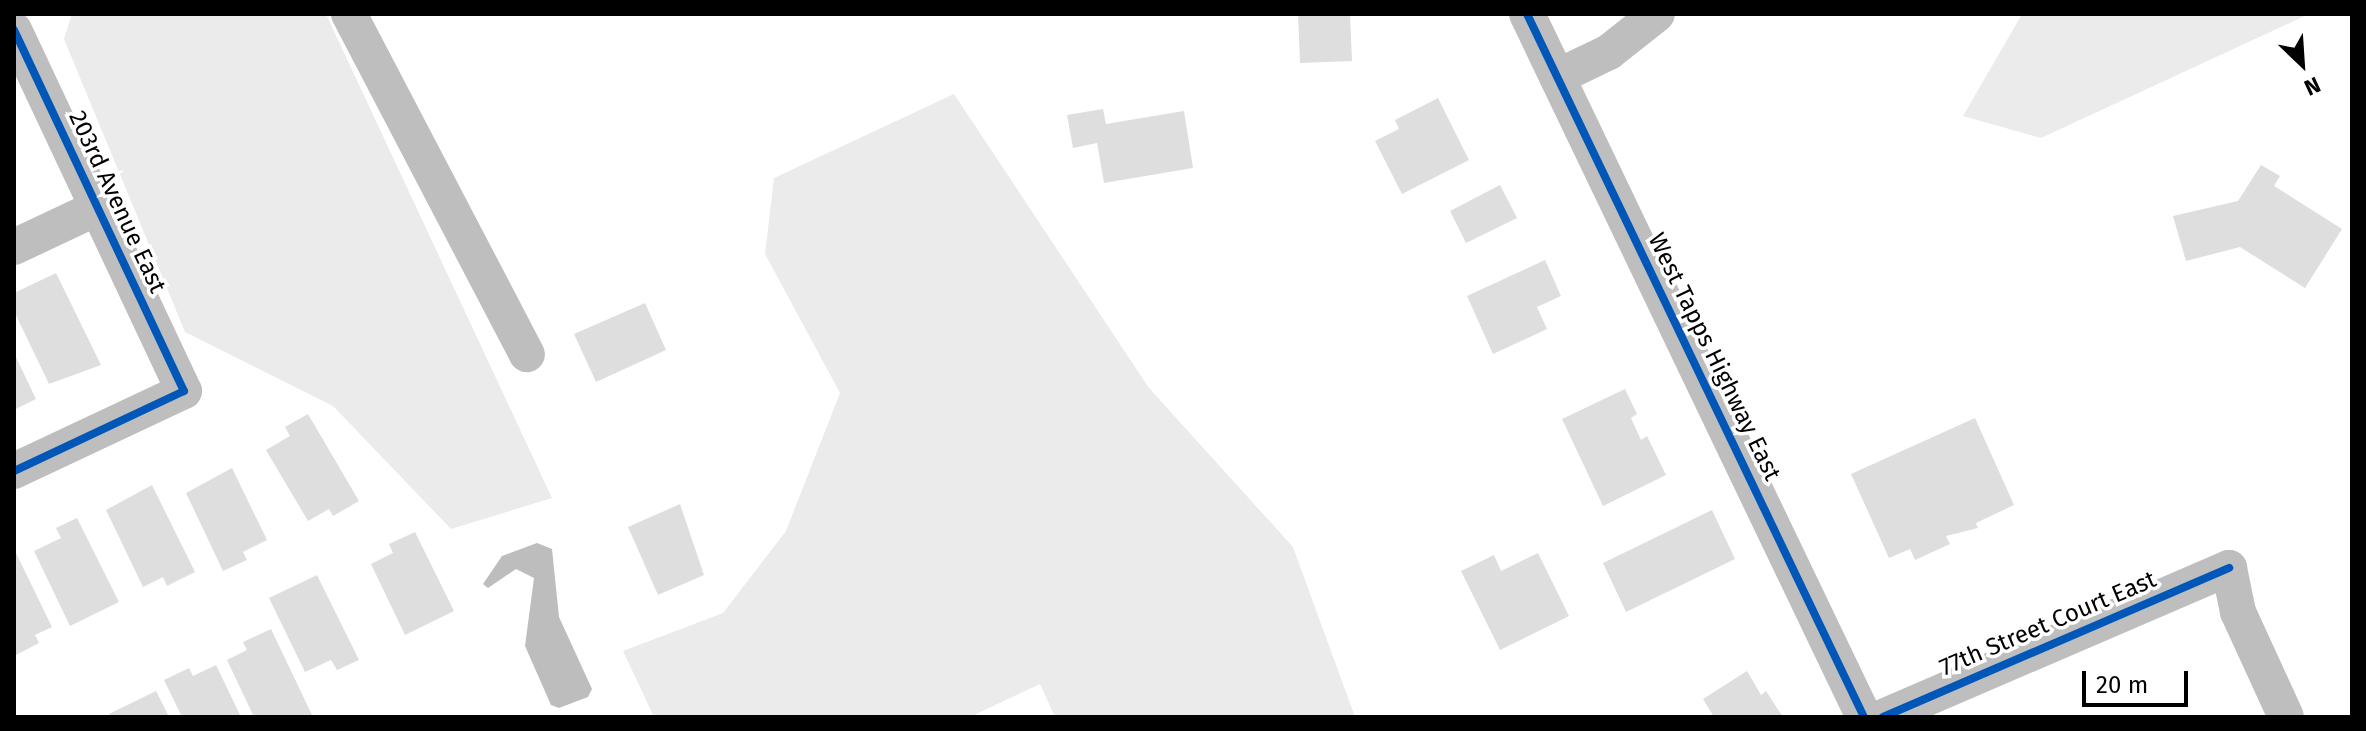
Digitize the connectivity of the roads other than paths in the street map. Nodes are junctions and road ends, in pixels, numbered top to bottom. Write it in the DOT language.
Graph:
graph roads {
  1 [pos="349,14"];
  2 [pos="1527,14"];
  3 [pos="1657,14"];
  4 [pos="14,30"];
  5 [pos="1557,77"];
  6 [pos="97,208"];
  7 [pos="14,247"];
  8 [pos="527,354"];
  9 [pos="14,471"];
  10 [pos="1864,717"];
  11 [pos="1883,717"];
  12 [pos="2286,717"];
  1 -- 8 [label="street"];
  2 -- 5 [label="street, West Tapps Highway East"];
  3 -- 5 [label="street"];
  4 -- 6 [label="street, 203rd Avenue East"];
  5 -- 10 [label="street, West Tapps Highway East"];
  6 -- 7 [label="street"];
  6 -- 9 [label="street, 203rd Avenue East"];
  11 -- 12 [label="street, 77th Street Court East"];
}
